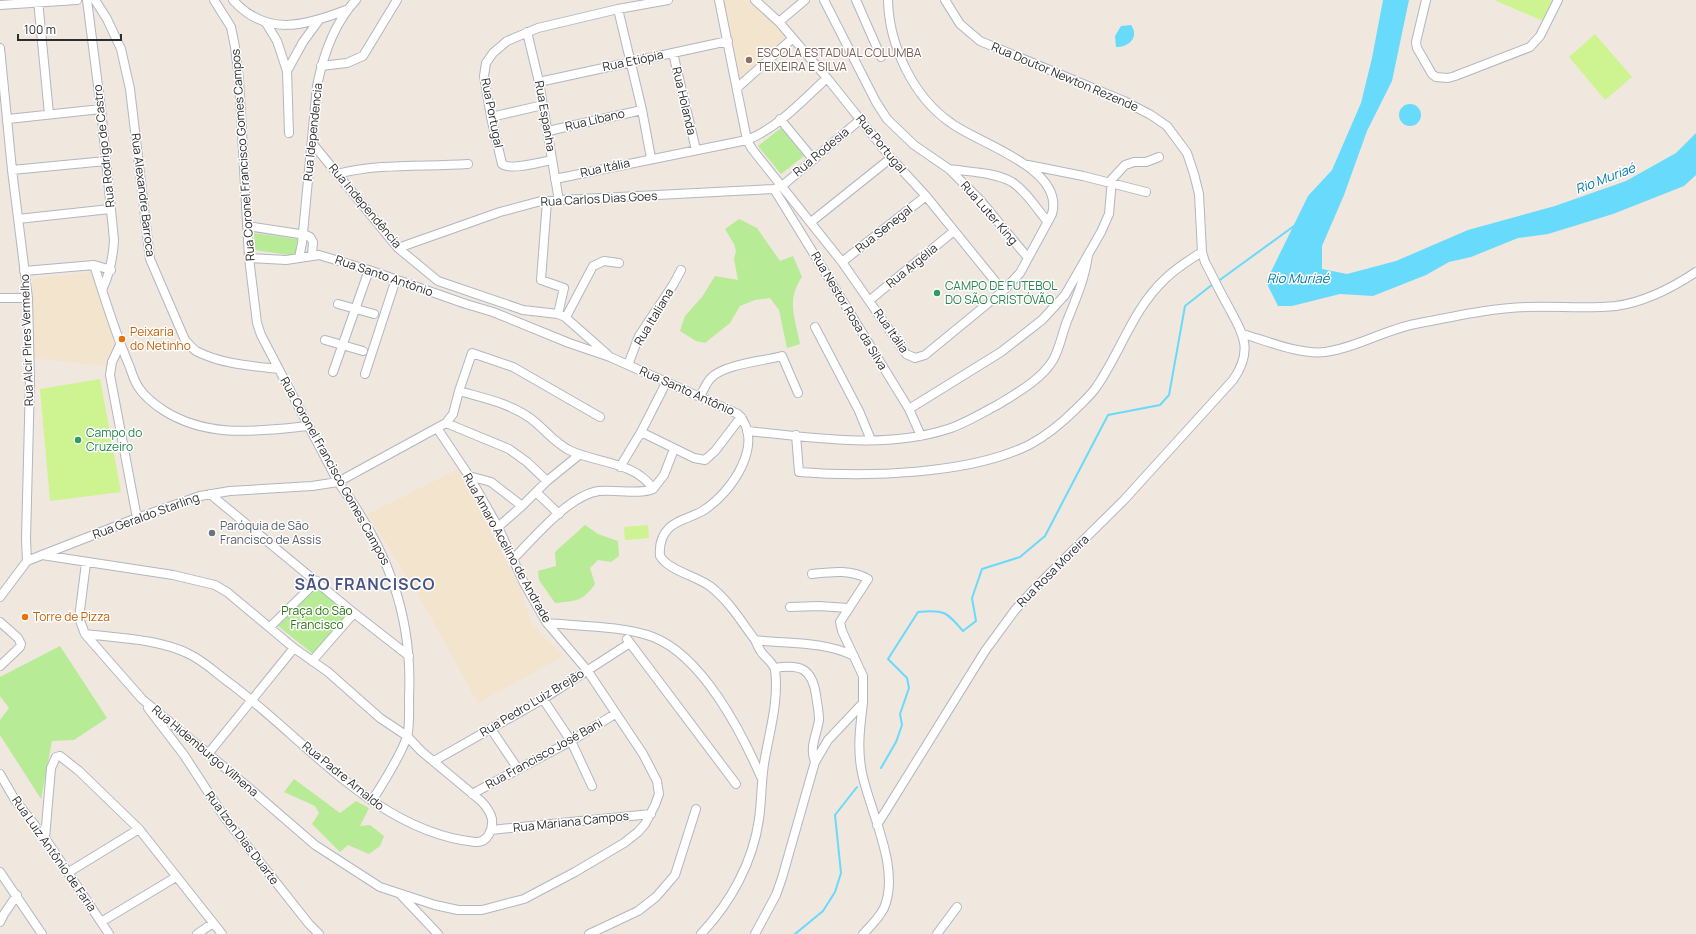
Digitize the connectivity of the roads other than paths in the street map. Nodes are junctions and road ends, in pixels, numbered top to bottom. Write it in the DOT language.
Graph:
graph roads {
  1 [pos="77,0"];
  2 [pos="87,0"];
  3 [pos="95,0"];
  4 [pos="214,0"];
  5 [pos="233,0"];
  6 [pos="356,0"];
  7 [pos="396,0"];
  8 [pos="668,0"];
  9 [pos="718,0"];
  10 [pos="755,0"];
  11 [pos="805,0"];
  12 [pos="824,0"];
  13 [pos="856,0"];
  14 [pos="888,0"];
  15 [pos="945,0"];
  16 [pos="1426,0"];
  17 [pos="1558,0"];
  18 [pos="38,1"];
  19 [pos="0,4"];
  20 [pos="618,9"];
  21 [pos="346,10"];
  22 [pos="319,20"];
  23 [pos="779,22"];
  24 [pos="266,23"];
  25 [pos="527,32"];
  26 [pos="793,38"];
  27 [pos="728,41"];
  28 [pos="0,48"];
  29 [pos="673,53"];
  30 [pos="881,58"];
  31 [pos="630,62"];
  32 [pos="321,66"];
  33 [pos="287,71"];
  34 [pos="827,78"];
  35 [pos="539,82"];
  36 [pos="737,88"];
  37 [pos="543,105"];
  38 [pos="101,109"];
  39 [pos="642,110"];
  40 [pos="49,114"];
  41 [pos="491,117"];
  42 [pos="8,119"];
  43 [pos="861,119"];
  44 [pos="780,120"];
  45 [pos="548,131"];
  46 [pos="289,133"];
  47 [pos="747,140"];
  48 [pos="312,143"];
  49 [pos="696,150"];
  50 [pos="1159,157"];
  51 [pos="651,158"];
  52 [pos="891,158"];
  53 [pos="813,159"];
  54 [pos="552,160"];
  55 [pos="106,161"];
  56 [pos="468,164"];
  57 [pos="1025,164"];
  58 [pos="949,168"];
  59 [pos="12,170"];
  60 [pos="337,174"];
  61 [pos="555,178"];
  62 [pos="1110,183"];
  63 [pos="778,187"];
  64 [pos="1146,192"];
  65 [pos="926,196"];
  66 [pos="547,201"];
  67 [pos="559,201"];
  68 [pos="110,209"];
  69 [pos="18,219"];
  70 [pos="1047,221"];
  71 [pos="811,222"];
  72 [pos="247,226"];
  73 [pos="954,231"];
  74 [pos="302,234"];
  75 [pos="398,248"];
  76 [pos="1202,252"];
  77 [pos="1088,255"];
  78 [pos="312,256"];
  79 [pos="249,258"];
  80 [pos="299,258"];
  81 [pos="1028,258"];
  82 [pos="842,262"];
  83 [pos="619,263"];
  84 [pos="94,265"];
  85 [pos="111,270"];
  86 [pos="369,270"];
  87 [pos="681,270"];
  88 [pos="24,271"];
  89 [pos="1696,272"];
  90 [pos="396,279"];
  91 [pos="102,290"];
  92 [pos="1003,291"];
  93 [pos="0,298"];
  94 [pos="28,298"];
  95 [pos="870,300"];
  96 [pos="338,304"];
  97 [pos="355,308"];
  98 [pos="374,314"];
  99 [pos="558,314"];
  100 [pos="566,317"];
  101 [pos="815,328"];
  102 [pos="1243,334"];
  103 [pos="587,336"];
  104 [pos="326,340"];
  105 [pos="344,344"];
  106 [pos="120,345"];
  107 [pos="580,346"];
  108 [pos="363,351"];
  109 [pos="610,357"];
  110 [pos="628,365"];
  111 [pos="278,369"];
  112 [pos="334,372"];
  113 [pos="365,374"];
  114 [pos="666,383"];
  115 [pos="459,391"];
  116 [pos="798,393"];
  117 [pos="700,397"];
  118 [pos="909,409"];
  119 [pos="741,417"];
  120 [pos="600,418"];
  121 [pos="446,423"];
  122 [pos="308,426"];
  123 [pos="437,428"];
  124 [pos="747,431"];
  125 [pos="640,432"];
  126 [pos="796,435"];
  127 [pos="921,436"];
  128 [pos="871,440"];
  129 [pos="674,449"];
  130 [pos="579,454"];
  131 [pos="620,467"];
  132 [pos="468,476"];
  133 [pos="547,481"];
  134 [pos="338,482"];
  135 [pos="653,489"];
  136 [pos="536,492"];
  137 [pos="210,494"];
  138 [pos="522,506"];
  139 [pos="559,514"];
  140 [pos="137,518"];
  141 [pos="498,527"];
  142 [pos="42,555"];
  143 [pos="513,559"];
  144 [pos="27,561"];
  145 [pos="86,563"];
  146 [pos="812,574"];
  147 [pos="316,581"];
  148 [pos="0,597"];
  149 [pos="790,607"];
  150 [pos="848,608"];
  151 [pos="354,613"];
  152 [pos="0,622"];
  153 [pos="547,623"];
  154 [pos="270,627"];
  155 [pos="622,630"];
  156 [pos="85,634"];
  157 [pos="755,640"];
  158 [pos="630,643"];
  159 [pos="294,648"];
  160 [pos="409,656"];
  161 [pos="854,656"];
  162 [pos="312,661"];
  163 [pos="0,666"];
  164 [pos="774,668"];
  165 [pos="586,670"];
  166 [pos="142,699"];
  167 [pos="543,699"];
  168 [pos="253,700"];
  169 [pos="864,703"];
  170 [pos="615,714"];
  171 [pos="491,729"];
  172 [pos="407,736"];
  173 [pos="571,741"];
  174 [pos="208,754"];
  175 [pos="434,761"];
  176 [pos="815,762"];
  177 [pos="518,769"];
  178 [pos="0,774"];
  179 [pos="762,778"];
  180 [pos="736,784"];
  181 [pos="592,786"];
  182 [pos="472,794"];
  183 [pos="372,801"];
  184 [pos="696,809"];
  185 [pos="651,814"];
  186 [pos="877,825"];
  187 [pos="139,829"];
  188 [pos="491,830"];
  189 [pos="45,838"];
  190 [pos="0,872"];
  191 [pos="69,872"];
  192 [pos="176,877"];
  193 [pos="399,894"];
  194 [pos="17,896"];
  195 [pos="957,907"];
  196 [pos="0,922"];
  197 [pos="101,922"];
  198 [pos="213,923"];
  199 [pos="42,934"];
  200 [pos="109,934"];
  201 [pos="197,934"];
  202 [pos="222,934"];
  203 [pos="319,934"];
  204 [pos="438,934"];
  205 [pos="589,934"];
  206 [pos="701,934"];
  207 [pos="755,934"];
  208 [pos="863,934"];
  209 [pos="937,934"];
  1 -- 18 [label="street"];
  2 -- 38 [label="street, Rua Rodrigo de Castro"];
  3 -- 111 [label="street, Rua Alexandre Barroca"];
  4 -- 72 [label="street, Rua Coronel Francisco Gomes Campos"];
  5 -- 24 [label="street"];
  6 -- 21 [label="street"];
  7 -- 32 [label="street"];
  8 -- 20 [label="street, Rua Portugal"];
  9 -- 27 [label="street"];
  10 -- 23 [label="street, Rua Portugal"];
  11 -- 23 [label="street"];
  12 -- 58 [label="street, Rua Luter King"];
  13 -- 30 [label="street"];
  14 -- 57 [label="street, Rua Itália"];
  15 -- 76 [label="street, Rua Doutor Newton Rezende"];
  16 -- 17 [label="street"];
  18 -- 19 [label="street"];
  18 -- 40 [label="street"];
  20 -- 25 [label="street, Rua Portugal"];
  20 -- 31 [label="street"];
  21 -- 22 [label="street"];
  21 -- 32 [label="street, Rua Idependencia"];
  22 -- 24 [label="street"];
  22 -- 33 [label="street"];
  23 -- 26 [label="street, Rua Portugal"];
  24 -- 33 [label="street"];
  25 -- 35 [label="street, Rua Espanha"];
  25 -- 41 [label="street, Rua Portugal"];
  26 -- 34 [label="street, Rua Portugal"];
  26 -- 36 [label="street"];
  27 -- 29 [label="street, Rua Etiópia"];
  27 -- 36 [label="street"];
  28 -- 42 [label="street, Rua Alcir Pires Vermelho"];
  29 -- 31 [label="street, Rua Etiópia"];
  29 -- 49 [label="street, Rua Holanda"];
  31 -- 35 [label="street, Rua Etiópia"];
  31 -- 39 [label="street"];
  32 -- 48 [label="street, Rua Idependencia"];
  33 -- 46 [label="street"];
  34 -- 43 [label="street, Rua Portugal"];
  34 -- 44 [label="street"];
  35 -- 37 [label="street, Rua Espanha"];
  36 -- 47 [label="street"];
  37 -- 41 [label="street"];
  37 -- 45 [label="street, Rua Espanha"];
  38 -- 40 [label="street"];
  38 -- 55 [label="street, Rua Rodrigo de Castro"];
  39 -- 45 [label="street, Rua Líbano"];
  39 -- 51 [label="street"];
  40 -- 42 [label="street"];
  41 -- 54 [label="street, Rua Portugal"];
  42 -- 59 [label="street, Rua Alcir Pires Vermelho"];
  43 -- 52 [label="street, Rua Portugal"];
  43 -- 53 [label="street, Rua Rodesia"];
  44 -- 47 [label="street"];
  44 -- 53 [label="street"];
  45 -- 54 [label="street, Rua Espanha"];
  47 -- 49 [label="street, Rua Itália"];
  47 -- 63 [label="street, Rua Itália"];
  48 -- 60 [label="street, Rua Independência"];
  48 -- 74 [label="street, Rua Idependencia"];
  49 -- 51 [label="street, Rua Itália"];
  50 -- 62 [label="street"];
  51 -- 61 [label="street, Rua Itália"];
  52 -- 65 [label="street, Rua Portugal"];
  52 -- 71 [label="street"];
  53 -- 63 [label="street, Rua Rodesia"];
  54 -- 61 [label="street, Rua Espanha"];
  55 -- 59 [label="street"];
  55 -- 68 [label="street, Rua Rodrigo de Castro"];
  56 -- 60 [label="street"];
  57 -- 62 [label="street"];
  57 -- 70 [label="street, Rua Itália"];
  58 -- 70 [label="street, Rua Luter King"];
  58 -- 81 [label="street, Rua Luter King"];
  59 -- 69 [label="street, Rua Alcir Pires Vermelho"];
  60 -- 75 [label="street, Rua Independência"];
  61 -- 67 [label="street, Rua Espanha"];
  62 -- 64 [label="street"];
  62 -- 77 [label="street"];
  63 -- 67 [label="street, Rua Carlos Dias Goes"];
  63 -- 71 [label="street, Rua Itália"];
  63 -- 118 [label="street, Rua Nestor Rosa da Silva"];
  65 -- 73 [label="street, Rua Portugal"];
  65 -- 82 [label="street, Rua Senegal"];
  66 -- 67 [label="street, Rua Carlos Dias Goes"];
  66 -- 75 [label="street, Rua Carlos Dias Goes"];
  66 -- 99 [label="street"];
  68 -- 69 [label="street"];
  68 -- 85 [label="street, Rua Rodrigo de Castro"];
  69 -- 88 [label="street, Rua Alcir Pires Vermelho"];
  70 -- 81 [label="street, Rua Itália"];
  71 -- 82 [label="street, Rua Itália"];
  72 -- 74 [label="street"];
  72 -- 79 [label="street, Rua Coronel Francisco Gomes Campos"];
  73 -- 92 [label="street, Rua Portugal"];
  73 -- 95 [label="street, Rua Argélia"];
  74 -- 78 [label="street"];
  74 -- 80 [label="street, Rua Idependencia"];
  75 -- 99 [label="street, Rua Independência"];
  76 -- 102 [label="street, Rua Doutor Newton Rezende"];
  76 -- 126 [label="street"];
  77 -- 118 [label="street"];
  77 -- 127 [label="street"];
  78 -- 80 [label="street, Rua Santo Antônio"];
  78 -- 86 [label="street, Rua Santo Antônio"];
  79 -- 80 [label="street, Rua Santo Antônio"];
  79 -- 111 [label="street, Rua Coronel Francisco Gomes Campos"];
  81 -- 92 [label="street, Rua Itália"];
  82 -- 95 [label="street, Rua Itália"];
  83 -- 100 [label="street"];
  84 -- 85 [label="street"];
  84 -- 88 [label="street"];
  84 -- 91 [label="street"];
  85 -- 91 [label="street, Rua Rodrigo de Castro"];
  86 -- 90 [label="street, Rua Santo Antônio"];
  86 -- 97 [label="street"];
  87 -- 110 [label="street, Rua Italiana"];
  88 -- 94 [label="street, Rua Alcir Pires Vermelho"];
  89 -- 102 [label="street"];
  90 -- 107 [label="street, Rua Santo Antônio"];
  90 -- 113 [label="street"];
  91 -- 106 [label="street"];
  92 -- 95 [label="street, Rua Itália"];
  93 -- 94 [label="street"];
  94 -- 144 [label="street, Rua Alcir Pires Vermelho"];
  96 -- 97 [label="street"];
  97 -- 98 [label="street"];
  97 -- 105 [label="street"];
  99 -- 100 [label="street, Rua Independência"];
  100 -- 103 [label="street, Rua Independência"];
  101 -- 128 [label="street"];
  102 -- 186 [label="street, Rua Rosa Moreira"];
  103 -- 107 [label="street"];
  103 -- 109 [label="street, Rua Independência"];
  104 -- 105 [label="street"];
  105 -- 108 [label="street"];
  105 -- 112 [label="street"];
  106 -- 122 [label="street"];
  106 -- 140 [label="street"];
  107 -- 109 [label="street, Rua Santo Antônio"];
  109 -- 110 [label="street, Rua Santo Antônio"];
  110 -- 114 [label="street, Rua Santo Antônio"];
  111 -- 122 [label="street, Rua Coronel Francisco Gomes Campos"];
  114 -- 117 [label="street, Rua Santo Antônio"];
  114 -- 125 [label="street"];
  115 -- 120 [label="street"];
  115 -- 121 [label="street"];
  115 -- 130 [label="street"];
  116 -- 117 [label="street"];
  117 -- 119 [label="street, Rua Santo Antônio"];
  118 -- 127 [label="street, Rua Nestor Rosa da Silva"];
  119 -- 124 [label="street, Rua Santo Antônio"];
  119 -- 129 [label="street"];
  121 -- 123 [label="street, Rua Geraldo Starling"];
  121 -- 133 [label="street"];
  122 -- 134 [label="street, Rua Coronel Francisco Gomes Campos"];
  123 -- 132 [label="street, Rua Amaro Acelino de Andrade"];
  123 -- 134 [label="street, Rua Geraldo Starling"];
  124 -- 126 [label="street"];
  124 -- 157 [label="street, Rua Santo Antônio"];
  125 -- 129 [label="street"];
  125 -- 131 [label="street"];
  126 -- 128 [label="street"];
  127 -- 128 [label="street"];
  129 -- 135 [label="street"];
  130 -- 131 [label="street"];
  130 -- 133 [label="street"];
  131 -- 135 [label="street"];
  132 -- 138 [label="street"];
  132 -- 141 [label="street, Rua Amaro Acelino de Andrade"];
  133 -- 136 [label="street"];
  134 -- 137 [label="street, Rua Geraldo Starling"];
  134 -- 160 [label="street, Rua Coronel Francisco Gomes Campos"];
  135 -- 139 [label="street"];
  136 -- 138 [label="street"];
  136 -- 139 [label="street"];
  137 -- 140 [label="street, Rua Geraldo Starling"];
  137 -- 147 [label="street"];
  138 -- 141 [label="street"];
  139 -- 143 [label="street"];
  140 -- 142 [label="street, Rua Geraldo Starling"];
  141 -- 143 [label="street, Rua Amaro Acelino de Andrade"];
  142 -- 144 [label="street, Rua Geraldo Starling"];
  142 -- 145 [label="street"];
  143 -- 153 [label="street, Rua Amaro Acelino de Andrade"];
  144 -- 148 [label="street"];
  145 -- 154 [label="street"];
  145 -- 156 [label="street, Rua Hidemburgo Vilhena"];
  146 -- 150 [label="street"];
  147 -- 151 [label="street"];
  147 -- 154 [label="street"];
  149 -- 150 [label="street"];
  150 -- 161 [label="street"];
  151 -- 160 [label="street"];
  151 -- 162 [label="street"];
  152 -- 163 [label="street"];
  153 -- 155 [label="street"];
  153 -- 165 [label="street, Rua Amaro Acelino de Andrade"];
  154 -- 159 [label="street"];
  155 -- 158 [label="street"];
  155 -- 179 [label="street"];
  156 -- 166 [label="street, Rua Hidemburgo Vilhena"];
  156 -- 168 [label="street, Rua Padre Arnaldo"];
  157 -- 161 [label="street"];
  157 -- 164 [label="street"];
  158 -- 165 [label="street, Rua Pedro Luiz Brejão"];
  158 -- 180 [label="street"];
  159 -- 162 [label="street"];
  159 -- 168 [label="street"];
  160 -- 172 [label="street, Rua Coronel Francisco Gomes Campos"];
  161 -- 169 [label="street"];
  162 -- 172 [label="street"];
  164 -- 176 [label="street"];
  164 -- 179 [label="street"];
  165 -- 167 [label="street, Rua Pedro Luiz Brejão"];
  165 -- 170 [label="street, Rua Amaro Acelino de Andrade"];
  166 -- 174 [label="street, Rua Hidemburgo Vilhena"];
  166 -- 203 [label="street, Rua Izon Dias Duarte"];
  167 -- 171 [label="street, Rua Pedro Luiz Brejão"];
  167 -- 173 [label="street"];
  168 -- 174 [label="street"];
  168 -- 183 [label="street, Rua Padre Arnaldo"];
  169 -- 176 [label="street"];
  169 -- 186 [label="street"];
  170 -- 173 [label="street, Rua Francisco José Bani"];
  170 -- 185 [label="street, Rua Amaro Acelino de Andrade"];
  171 -- 175 [label="street, Rua Pedro Luiz Brejão"];
  171 -- 177 [label="street"];
  172 -- 175 [label="street"];
  172 -- 183 [label="street, Rua Coronel Francisco Gomes Campos"];
  173 -- 177 [label="street, Rua Francisco José Bani"];
  173 -- 181 [label="street"];
  174 -- 193 [label="street, Rua Hidemburgo Vilhena"];
  175 -- 182 [label="street"];
  176 -- 207 [label="street"];
  177 -- 182 [label="street, Rua Francisco José Bani"];
  178 -- 189 [label="street, Rua Luiz Antônio de Faria"];
  179 -- 206 [label="street"];
  182 -- 188 [label="street"];
  183 -- 188 [label="street, Rua Padre Arnaldo"];
  184 -- 205 [label="street"];
  185 -- 188 [label="street, Rua Mariana Campos"];
  185 -- 193 [label="street, Rua Amaro Acelino de Andrade"];
  186 -- 208 [label="street"];
  187 -- 189 [label="street"];
  187 -- 191 [label="street"];
  187 -- 192 [label="street"];
  189 -- 191 [label="street, Rua Luiz Antônio de Faria"];
  190 -- 194 [label="street"];
  191 -- 197 [label="street, Rua Luiz Antônio de Faria"];
  192 -- 197 [label="street"];
  192 -- 198 [label="street"];
  193 -- 204 [label="street"];
  194 -- 196 [label="street"];
  194 -- 199 [label="street"];
  195 -- 209 [label="street"];
  197 -- 200 [label="street, Rua Luiz Antônio de Faria"];
  198 -- 201 [label="street"];
  198 -- 202 [label="street"];
}
